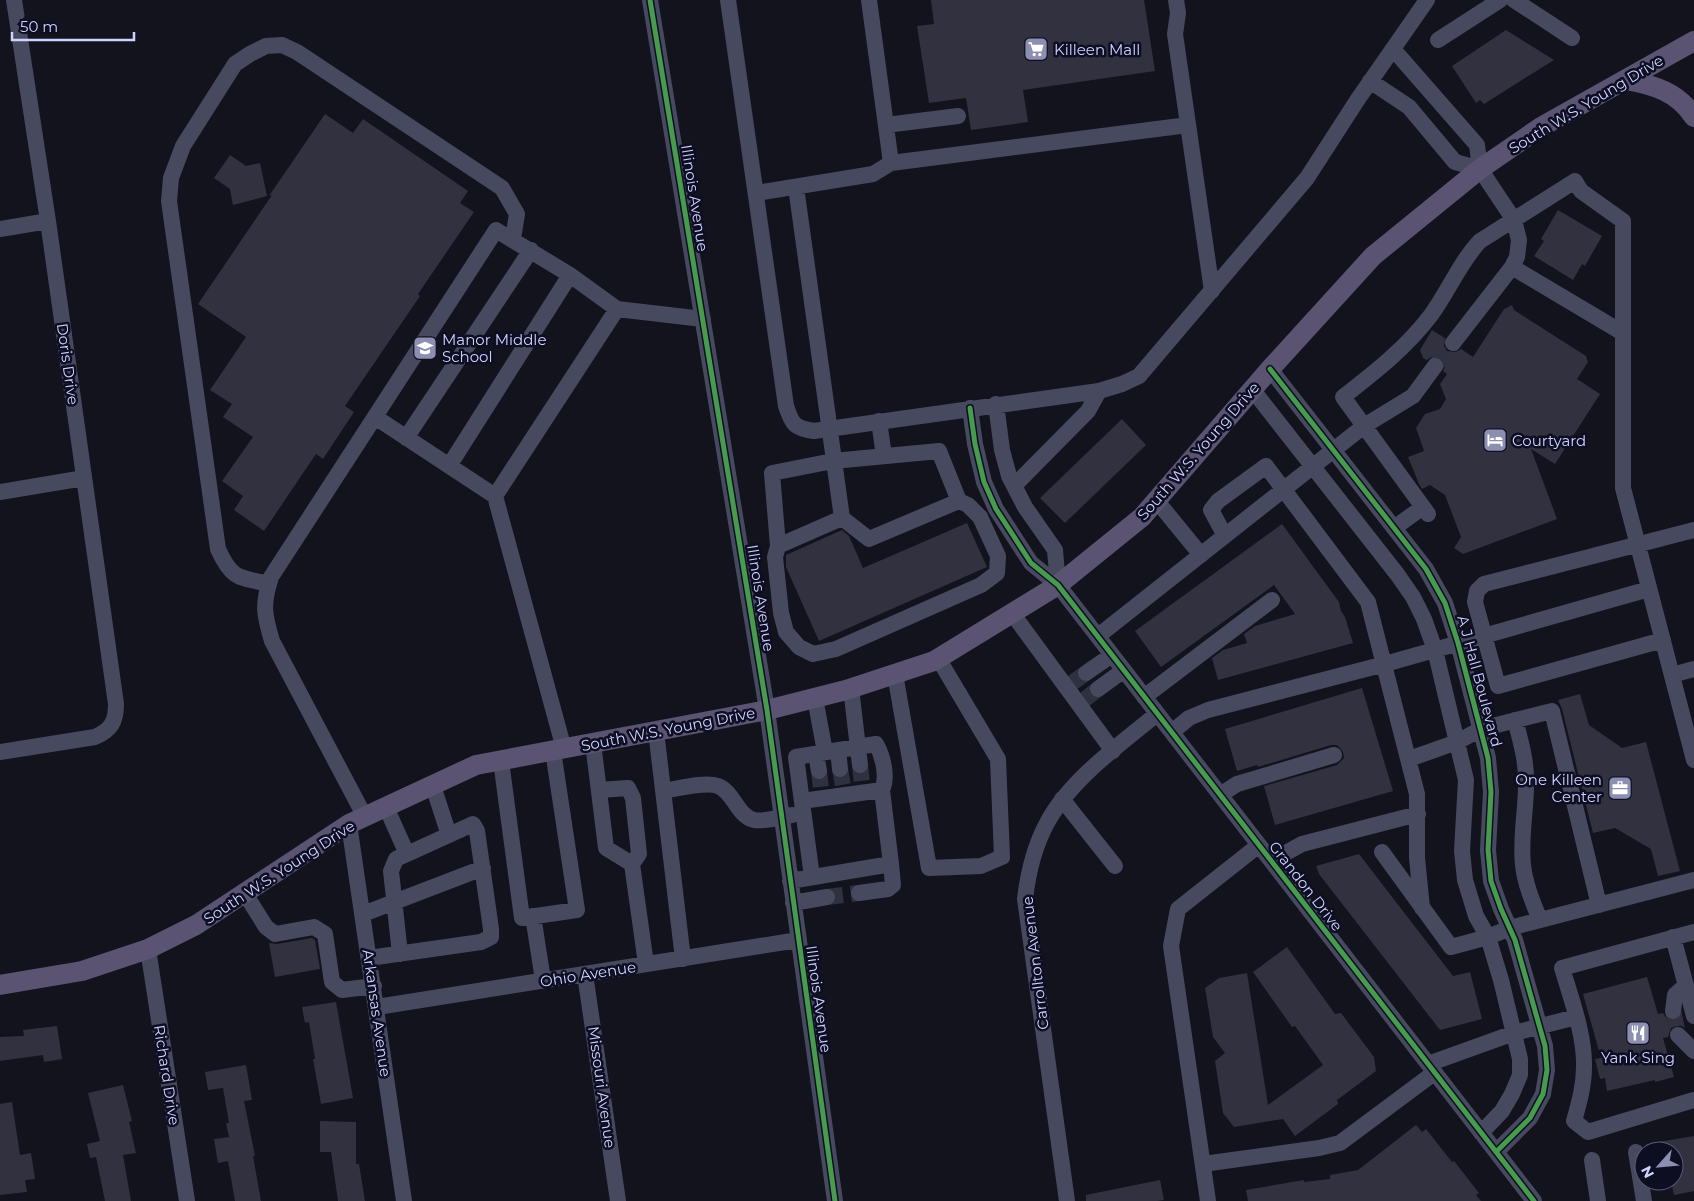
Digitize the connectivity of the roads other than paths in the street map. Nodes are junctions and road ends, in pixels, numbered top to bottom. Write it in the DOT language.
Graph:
graph roads {
  1 [pos="14,0"];
  2 [pos="650,0"];
  3 [pos="728,0"];
  4 [pos="869,0"];
  5 [pos="1176,0"];
  6 [pos="1427,0"];
  7 [pos="1500,0"];
  8 [pos="1514,0"];
  9 [pos="1572,38"];
  10 [pos="1438,40"];
  11 [pos="1694,41"];
  12 [pos="1393,49"];
  13 [pos="1626,80"];
  14 [pos="1370,82"];
  15 [pos="958,116"];
  16 [pos="1694,117"];
  17 [pos="1188,125"];
  18 [pos="886,126"];
  19 [pos="891,163"];
  20 [pos="1480,169"];
  21 [pos="796,186"];
  22 [pos="756,193"];
  23 [pos="1514,220"];
  24 [pos="48,221"];
  25 [pos="0,229"];
  26 [pos="513,239"];
  27 [pos="531,250"];
  28 [pos="1512,267"];
  29 [pos="570,275"];
  30 [pos="1212,290"];
  31 [pos="617,309"];
  32 [pos="703,319"];
  33 [pos="1623,333"];
  34 [pos="1453,343"];
  35 [pos="1436,366"];
  36 [pos="1270,369"];
  37 [pos="1252,389"];
  38 [pos="1099,391"];
  39 [pos="996,404"];
  40 [pos="970,408"];
  41 [pos="375,417"];
  42 [pos="879,421"];
  43 [pos="1364,426"];
  44 [pos="829,429"];
  45 [pos="406,438"];
  46 [pos="1334,451"];
  47 [pos="884,456"];
  48 [pos="833,461"];
  49 [pos="448,466"];
  50 [pos="1313,468"];
  51 [pos="84,478"];
  52 [pos="1014,486"];
  53 [pos="1284,490"];
  54 [pos="0,492"];
  55 [pos="495,496"];
  56 [pos="1156,500"];
  57 [pos="959,501"];
  58 [pos="842,518"];
  59 [pos="1394,528"];
  60 [pos="1694,530"];
  61 [pos="1225,536"];
  62 [pos="1638,544"];
  63 [pos="778,546"];
  64 [pos="1201,555"];
  65 [pos="269,584"];
  66 [pos="1058,585"];
  67 [pos="1649,589"];
  68 [pos="1272,600"];
  69 [pos="1012,613"];
  70 [pos="1098,636"];
  71 [pos="1484,636"];
  72 [pos="1663,640"];
  73 [pos="1458,643"];
  74 [pos="1435,650"];
  75 [pos="1112,655"];
  76 [pos="938,658"];
  77 [pos="1385,664"];
  78 [pos="1694,669"];
  79 [pos="1124,670"];
  80 [pos="1086,673"];
  81 [pos="895,674"];
  82 [pos="1672,675"];
  83 [pos="852,688"];
  84 [pos="1098,689"];
  85 [pos="1144,697"];
  86 [pos="815,698"];
  87 [pos="767,710"];
  88 [pos="1157,714"];
  89 [pos="1516,720"];
  90 [pos="1480,729"];
  91 [pos="656,731"];
  92 [pos="1172,732"];
  93 [pos="1457,742"];
  94 [pos="592,743"];
  95 [pos="859,746"];
  96 [pos="559,750"];
  97 [pos="1113,751"];
  98 [pos="0,752"];
  99 [pos="826,752"];
  100 [pos="1334,755"];
  101 [pos="1409,759"];
  102 [pos="1694,760"];
  103 [pos="501,761"];
  104 [pos="860,765"];
  105 [pos="840,769"];
  106 [pos="819,771"];
  107 [pos="433,786"];
  108 [pos="599,790"];
  109 [pos="882,790"];
  110 [pos="663,791"];
  111 [pos="1220,795"];
  112 [pos="1062,799"];
  113 [pos="386,807"];
  114 [pos="803,807"];
  115 [pos="1418,814"];
  116 [pos="782,817"];
  117 [pos="357,821"];
  118 [pos="449,835"];
  119 [pos="1259,845"];
  120 [pos="1382,852"];
  121 [pos="407,854"];
  122 [pos="1271,861"];
  123 [pos="632,864"];
  124 [pos="891,864"];
  125 [pos="1115,866"];
  126 [pos="483,868"];
  127 [pos="812,877"];
  128 [pos="1694,880"];
  129 [pos="790,881"];
  130 [pos="244,892"];
  131 [pos="859,893"];
  132 [pos="827,898"];
  133 [pos="394,902"];
  134 [pos="794,903"];
  135 [pos="1598,905"];
  136 [pos="1422,908"];
  137 [pos="363,914"];
  138 [pos="533,916"];
  139 [pos="1540,920"];
  140 [pos="1510,928"];
  141 [pos="1694,932"];
  142 [pos="1488,937"];
  143 [pos="1673,937"];
  144 [pos="798,940"];
  145 [pos="148,949"];
  146 [pos="400,954"];
  147 [pos="369,958"];
  148 [pos="683,958"];
  149 [pos="646,964"];
  150 [pos="585,974"];
  151 [pos="543,980"];
  152 [pos="0,985"];
  153 [pos="374,986"];
  154 [pos="1686,986"];
  155 [pos="377,1007"];
  156 [pos="1673,1011"];
  157 [pos="1694,1016"];
  158 [pos="1576,1017"];
  159 [pos="1540,1027"];
  160 [pos="1514,1033"];
  161 [pos="1678,1034"];
  162 [pos="1694,1051"];
  163 [pos="1431,1068"];
  164 [pos="1694,1100"];
  165 [pos="1481,1133"];
  166 [pos="1496,1152"];
  167 [pos="1592,1160"];
  168 [pos="1203,1164"];
  169 [pos="187,1201"];
  170 [pos="404,1201"];
  171 [pos="618,1201"];
  172 [pos="835,1201"];
  173 [pos="1067,1201"];
  174 [pos="1208,1201"];
  175 [pos="1534,1201"];
  176 [pos="1598,1201"];
  1 -- 24 [label="street, Doris Drive"];
  2 -- 32 [label="street, Illinois Avenue"];
  3 -- 22 [label="street"];
  4 -- 18 [label="street"];
  5 -- 17 [label="street"];
  6 -- 12 [label="street"];
  7 -- 10 [label="street"];
  8 -- 9 [label="street"];
  11 -- 13 [label="main road, South W.S. Young Drive"];
  12 -- 14 [label="street"];
  12 -- 20 [label="street"];
  13 -- 16 [label="main road"];
  13 -- 20 [label="main road, South W.S. Young Drive"];
  14 -- 20 [label="street"];
  14 -- 30 [label="street"];
  15 -- 18 [label="street"];
  17 -- 19 [label="street"];
  17 -- 30 [label="street"];
  18 -- 19 [label="street"];
  19 -- 21 [label="street"];
  20 -- 23 [label="street"];
  20 -- 36 [label="main road, South W.S. Young Drive"];
  21 -- 22 [label="street"];
  21 -- 44 [label="street"];
  22 -- 44 [label="street"];
  23 -- 28 [label="street"];
  23 -- 33 [label="street"];
  23 -- 43 [label="street"];
  24 -- 25 [label="street"];
  24 -- 51 [label="street, Doris Drive"];
  26 -- 27 [label="street"];
  26 -- 41 [label="street, Arkansas Avenue"];
  26 -- 65 [label="street"];
  27 -- 29 [label="street"];
  27 -- 45 [label="street"];
  28 -- 33 [label="street"];
  28 -- 34 [label="street"];
  29 -- 31 [label="street"];
  29 -- 49 [label="street"];
  30 -- 38 [label="street"];
  31 -- 32 [label="street"];
  31 -- 55 [label="street"];
  32 -- 87 [label="street, Illinois Avenue"];
  33 -- 62 [label="street"];
  35 -- 43 [label="street"];
  36 -- 37 [label="main road, South W.S. Young Drive"];
  36 -- 46 [label="street, A J Hall Boulevard"];
  37 -- 50 [label="street"];
  37 -- 56 [label="main road, South W.S. Young Drive"];
  38 -- 39 [label="street"];
  38 -- 52 [label="street"];
  39 -- 40 [label="street"];
  39 -- 52 [label="street"];
  40 -- 42 [label="street"];
  40 -- 66 [label="street, Grandon Drive"];
  41 -- 45 [label="street"];
  41 -- 65 [label="street, Arkansas Avenue"];
  42 -- 44 [label="street"];
  42 -- 47 [label="street"];
  43 -- 46 [label="street"];
  43 -- 59 [label="street"];
  44 -- 48 [label="street"];
  45 -- 49 [label="street"];
  46 -- 50 [label="street"];
  46 -- 59 [label="street, A J Hall Boulevard"];
  47 -- 48 [label="street"];
  47 -- 57 [label="street"];
  48 -- 58 [label="street"];
  48 -- 63 [label="street"];
  49 -- 55 [label="street"];
  50 -- 53 [label="street"];
  50 -- 74 [label="street"];
  51 -- 54 [label="street"];
  51 -- 98 [label="street, Doris Drive"];
  52 -- 66 [label="street"];
  53 -- 61 [label="street"];
  53 -- 61 [label="street"];
  53 -- 77 [label="street"];
  55 -- 96 [label="street"];
  56 -- 64 [label="street"];
  56 -- 66 [label="main road, South W.S. Young Drive"];
  57 -- 58 [label="street"];
  57 -- 63 [label="street"];
  58 -- 63 [label="street"];
  59 -- 73 [label="street, A J Hall Boulevard"];
  60 -- 62 [label="street"];
  61 -- 64 [label="street"];
  62 -- 67 [label="street"];
  62 -- 71 [label="street"];
  64 -- 70 [label="street"];
  65 -- 117 [label="street, Arkansas Avenue"];
  66 -- 69 [label="main road, South W.S. Young Drive"];
  66 -- 70 [label="street, Grandon Drive"];
  67 -- 71 [label="street"];
  67 -- 72 [label="street"];
  68 -- 85 [label="street"];
  69 -- 76 [label="main road, South W.S. Young Drive"];
  69 -- 97 [label="street"];
  70 -- 75 [label="street, Grandon Drive"];
  71 -- 72 [label="street"];
  71 -- 73 [label="street"];
  72 -- 82 [label="street"];
  73 -- 74 [label="street, A J Hall Boulevard"];
  73 -- 90 [label="street, A J Hall Boulevard"];
  74 -- 77 [label="street, A J Hall Boulevard"];
  74 -- 93 [label="street"];
  75 -- 79 [label="street, Grandon Drive"];
  75 -- 80 [label="street"];
  76 -- 81 [label="main road, South W.S. Young Drive"];
  76 -- 81 [label="street"];
  77 -- 92 [label="street, A J Hall Boulevard"];
  77 -- 101 [label="street"];
  78 -- 82 [label="street"];
  79 -- 84 [label="street"];
  79 -- 85 [label="street, Grandon Drive"];
  81 -- 83 [label="main road, South W.S. Young Drive"];
  82 -- 102 [label="street"];
  83 -- 86 [label="main road, South W.S. Young Drive"];
  83 -- 95 [label="street"];
  85 -- 88 [label="street, Grandon Drive"];
  86 -- 87 [label="main road, South W.S. Young Drive"];
  86 -- 99 [label="street"];
  87 -- 91 [label="main road, South W.S. Young Drive"];
  87 -- 116 [label="street, Illinois Avenue"];
  88 -- 92 [label="street, Grandon Drive"];
  88 -- 97 [label="street, Carrollton Avenue"];
  89 -- 90 [label="street"];
  89 -- 135 [label="street"];
  89 -- 139 [label="street"];
  90 -- 93 [label="street, A J Hall Boulevard"];
  90 -- 140 [label="street, A J Hall Boulevard"];
  91 -- 94 [label="main road, South W.S. Young Drive"];
  91 -- 110 [label="street"];
  92 -- 111 [label="street, Grandon Drive"];
  93 -- 101 [label="street, A J Hall Boulevard"];
  93 -- 142 [label="street"];
  94 -- 96 [label="main road, South W.S. Young Drive"];
  94 -- 108 [label="street"];
  95 -- 99 [label="street"];
  95 -- 104 [label="street"];
  95 -- 109 [label="street"];
  96 -- 103 [label="main road, South W.S. Young Drive"];
  96 -- 138 [label="street"];
  97 -- 112 [label="street, Carrollton Avenue"];
  99 -- 105 [label="street"];
  99 -- 106 [label="street"];
  99 -- 114 [label="street"];
  100 -- 111 [label="street"];
  101 -- 115 [label="street"];
  103 -- 107 [label="main road, South W.S. Young Drive"];
  103 -- 138 [label="street"];
  107 -- 113 [label="main road, South W.S. Young Drive"];
  107 -- 118 [label="street"];
  108 -- 123 [label="street"];
  108 -- 123 [label="street"];
  109 -- 114 [label="street"];
  109 -- 124 [label="street"];
  110 -- 116 [label="street"];
  110 -- 148 [label="street"];
  111 -- 119 [label="street, Grandon Drive"];
  112 -- 125 [label="street"];
  112 -- 173 [label="street, Carrollton Avenue"];
  113 -- 117 [label="main road, South W.S. Young Drive"];
  113 -- 121 [label="street"];
  114 -- 116 [label="street"];
  114 -- 127 [label="street"];
  115 -- 122 [label="street"];
  115 -- 136 [label="street"];
  116 -- 129 [label="street, Illinois Avenue"];
  117 -- 130 [label="main road, South W.S. Young Drive"];
  117 -- 137 [label="street, Arkansas Avenue"];
  118 -- 121 [label="street"];
  118 -- 126 [label="street"];
  119 -- 122 [label="street, Grandon Drive"];
  119 -- 168 [label="street"];
  120 -- 136 [label="street"];
  121 -- 133 [label="street"];
  122 -- 163 [label="street, Grandon Drive"];
  123 -- 149 [label="street"];
  124 -- 127 [label="street"];
  124 -- 131 [label="street"];
  126 -- 133 [label="street"];
  126 -- 146 [label="street"];
  127 -- 129 [label="street"];
  128 -- 135 [label="street"];
  129 -- 134 [label="street, Illinois Avenue"];
  130 -- 145 [label="main road, South W.S. Young Drive"];
  130 -- 153 [label="street"];
  132 -- 134 [label="street"];
  133 -- 137 [label="street"];
  133 -- 146 [label="street"];
  134 -- 144 [label="street, Illinois Avenue"];
  135 -- 139 [label="street"];
  136 -- 142 [label="street"];
  137 -- 147 [label="street, Arkansas Avenue"];
  138 -- 151 [label="street"];
  139 -- 140 [label="street"];
  140 -- 142 [label="street"];
  140 -- 159 [label="street, A J Hall Boulevard"];
  141 -- 143 [label="street"];
  142 -- 160 [label="street"];
  143 -- 154 [label="street"];
  143 -- 158 [label="street"];
  144 -- 148 [label="street, Ohio Avenue"];
  144 -- 172 [label="street, Illinois Avenue"];
  145 -- 152 [label="main road, South W.S. Young Drive"];
  145 -- 169 [label="street, Richard Drive"];
  146 -- 147 [label="street"];
  147 -- 153 [label="street, Arkansas Avenue"];
  148 -- 149 [label="street, Ohio Avenue"];
  149 -- 150 [label="street, Ohio Avenue"];
  150 -- 151 [label="street, Ohio Avenue"];
  150 -- 171 [label="street, Missouri Avenue"];
  151 -- 155 [label="street, Ohio Avenue"];
  153 -- 155 [label="street, Arkansas Avenue"];
  154 -- 156 [label="street"];
  154 -- 157 [label="street"];
  155 -- 170 [label="street, Arkansas Avenue"];
  158 -- 159 [label="street"];
  158 -- 164 [label="street"];
  159 -- 160 [label="street"];
  159 -- 166 [label="street, A J Hall Boulevard"];
  160 -- 163 [label="street"];
  160 -- 165 [label="street"];
  161 -- 162 [label="street"];
  163 -- 165 [label="street, Grandon Drive"];
  163 -- 168 [label="street"];
  165 -- 166 [label="street, Grandon Drive"];
  166 -- 175 [label="street, Grandon Drive"];
  167 -- 176 [label="street"];
  168 -- 174 [label="street"];
}
